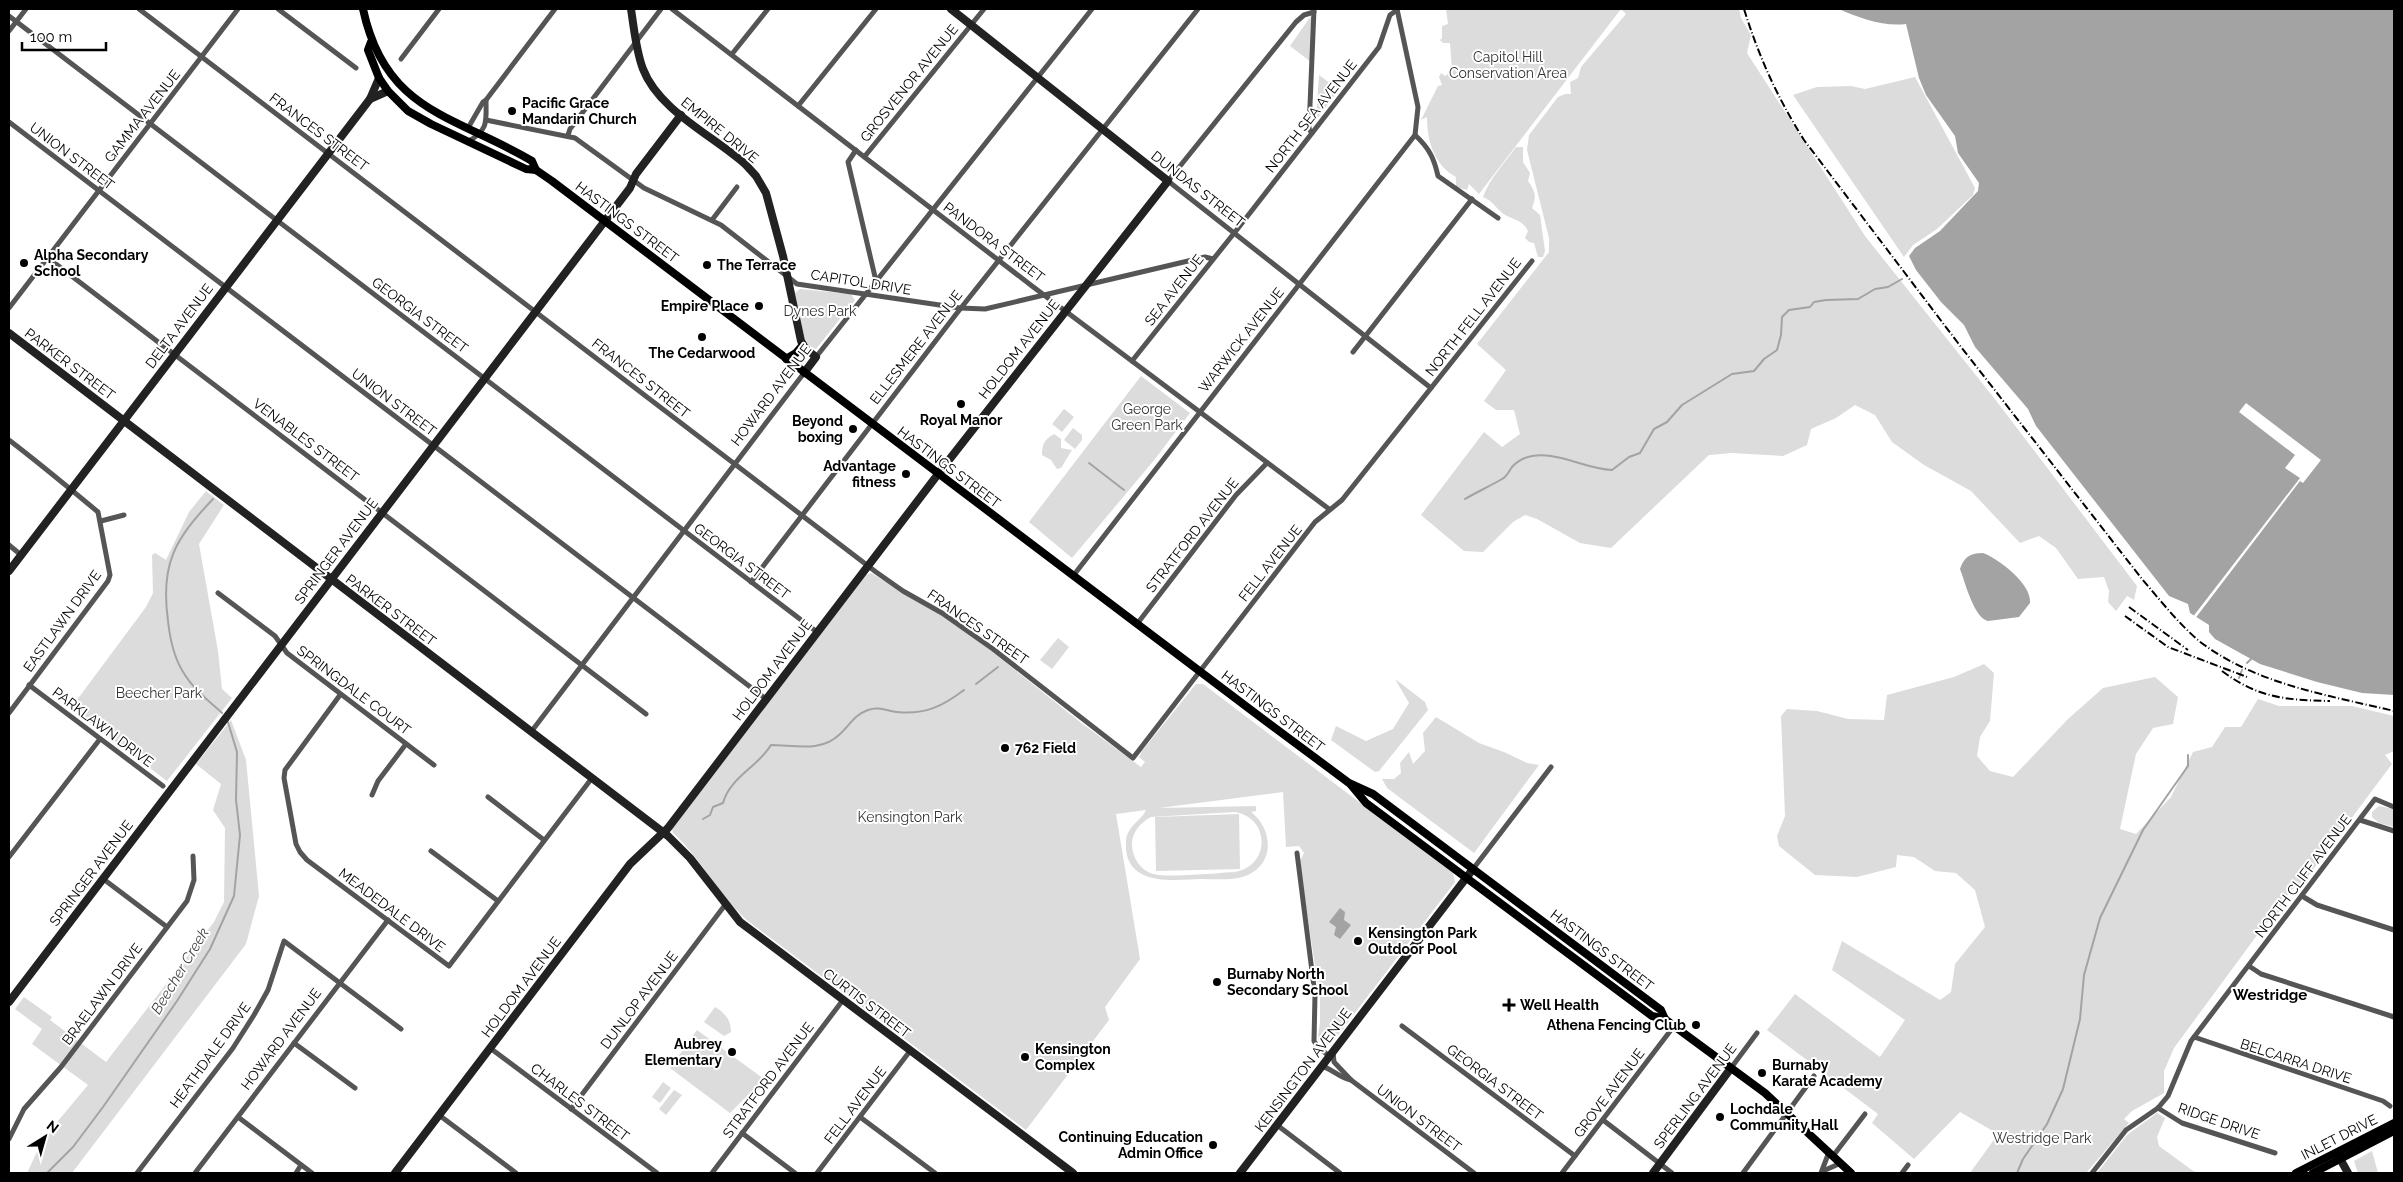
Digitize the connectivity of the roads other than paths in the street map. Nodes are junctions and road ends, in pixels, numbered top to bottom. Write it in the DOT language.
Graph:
graph roads {
  1 [pos="26,9"];
  2 [pos="139,9"];
  3 [pos="238,9"];
  4 [pos="278,9"];
  5 [pos="363,9"];
  6 [pos="438,9"];
  7 [pos="555,9"];
  8 [pos="631,9"];
  9 [pos="661,9"];
  10 [pos="672,9"];
  11 [pos="768,9"];
  12 [pos="876,9"];
  13 [pos="951,9"];
  14 [pos="984,9"];
  15 [pos="1092,9"];
  16 [pos="1198,9"];
  17 [pos="1397,9"];
  18 [pos="1314,10"];
  19 [pos="9,16"];
  20 [pos="16,22"];
  21 [pos="971,24"];
  22 [pos="9,31"];
  23 [pos="637,40"];
  24 [pos="371,42"];
  25 [pos="732,54"];
  26 [pos="202,57"];
  27 [pos="401,59"];
  28 [pos="356,68"];
  29 [pos="1037,77"];
  30 [pos="379,78"];
  31 [pos="388,91"];
  32 [pos="370,98"];
  33 [pos="486,100"];
  34 [pos="798,106"];
  35 [pos="681,114"];
  36 [pos="486,120"];
  37 [pos="9,122"];
  38 [pos="150,124"];
  39 [pos="468,128"];
  40 [pos="1103,129"];
  41 [pos="1312,133"];
  42 [pos="480,134"];
  43 [pos="568,135"];
  44 [pos="1415,135"];
  45 [pos="469,142"];
  46 [pos="856,150"];
  47 [pos="328,153"];
  48 [pos="865,156"];
  49 [pos="536,170"];
  50 [pos="1168,180"];
  51 [pos="633,181"];
  52 [pos="737,188"];
  53 [pos="98,190"];
  54 [pos="1472,199"];
  55 [pos="932,209"];
  56 [pos="1498,218"];
  57 [pos="277,220"];
  58 [pos="712,220"];
  59 [pos="604,221"];
  60 [pos="1234,234"];
  61 [pos="48,258"];
  62 [pos="1213,259"];
  63 [pos="998,260"];
  64 [pos="1532,261"];
  65 [pos="787,277"];
  66 [pos="876,281"];
  67 [pos="1298,284"];
  68 [pos="1085,285"];
  69 [pos="225,287"];
  70 [pos="865,294"];
  71 [pos="1046,296"];
  72 [pos="9,308"];
  73 [pos="960,308"];
  74 [pos="1065,310"];
  75 [pos="536,311"];
  76 [pos="9,333"];
  77 [pos="1366,336"];
  78 [pos="803,345"];
  79 [pos="1353,352"];
  80 [pos="174,353"];
  81 [pos="816,357"];
  82 [pos="786,360"];
  83 [pos="1132,361"];
  84 [pos="804,373"];
  85 [pos="484,378"];
  86 [pos="1431,388"];
  87 [pos="1199,411"];
  88 [pos="123,420"];
  89 [pos="872,424"];
  90 [pos="9,440"];
  91 [pos="433,446"];
  92 [pos="1267,463"];
  93 [pos="735,464"];
  94 [pos="939,474"];
  95 [pos="71,489"];
  96 [pos="1329,509"];
  97 [pos="382,512"];
  98 [pos="124,515"];
  99 [pos="802,515"];
  100 [pos="101,522"];
  101 [pos="684,531"];
  102 [pos="9,546"];
  103 [pos="21,555"];
  104 [pos="868,566"];
  105 [pos="9,571"];
  106 [pos="1073,576"];
  107 [pos="331,579"];
  108 [pos="751,582"];
  109 [pos="218,593"];
  110 [pos="633,598"];
  111 [pos="1137,624"];
  112 [pos="817,632"];
  113 [pos="281,645"];
  114 [pos="582,665"];
  115 [pos="1200,672"];
  116 [pos="29,685"];
  117 [pos="340,694"];
  118 [pos="766,699"];
  119 [pos="9,713"];
  120 [pos="646,714"];
  121 [pos="531,732"];
  122 [pos="100,738"];
  123 [pos="406,744"];
  124 [pos="1133,758"];
  125 [pos="434,765"];
  126 [pos="1551,767"];
  127 [pos="592,778"];
  128 [pos="1349,783"];
  129 [pos="162,786"];
  130 [pos="372,795"];
  131 [pos="488,796"];
  132 [pos="2394,806"];
  133 [pos="2360,820"];
  134 [pos="2394,831"];
  135 [pos="664,833"];
  136 [pos="544,840"];
  137 [pos="431,851"];
  138 [pos="1297,853"];
  139 [pos="193,856"];
  140 [pos="9,858"];
  141 [pos="1473,869"];
  142 [pos="102,878"];
  143 [pos="1466,878"];
  144 [pos="2302,896"];
  145 [pos="498,901"];
  146 [pos="725,905"];
  147 [pos="388,920"];
  148 [pos="167,927"];
  149 [pos="2394,930"];
  150 [pos="2249,966"];
  151 [pos="340,983"];
  152 [pos="843,1000"];
  153 [pos="9,1002"];
  154 [pos="2394,1017"];
  155 [pos="1665,1019"];
  156 [pos="1402,1026"];
  157 [pos="1674,1026"];
  158 [pos="401,1028"];
  159 [pos="1757,1033"];
  160 [pos="2194,1037"];
  161 [pos="294,1043"];
  162 [pos="490,1048"];
  163 [pos="910,1051"];
  164 [pos="1331,1053"];
  165 [pos="1321,1066"];
  166 [pos="1731,1068"];
  167 [pos="1814,1076"];
  168 [pos="1350,1080"];
  169 [pos="355,1088"];
  170 [pos="2390,1106"];
  171 [pos="2158,1108"];
  172 [pos="571,1109"];
  173 [pos="1787,1113"];
  174 [pos="1865,1114"];
  175 [pos="439,1115"];
  176 [pos="238,1117"];
  177 [pos="860,1117"];
  178 [pos="1603,1120"];
  179 [pos="2394,1123"];
  180 [pos="1277,1125"];
  181 [pos="2394,1131"];
  182 [pos="742,1133"];
  183 [pos="9,1139"];
  184 [pos="2275,1153"];
  185 [pos="1831,1154"];
  186 [pos="1575,1156"];
  187 [pos="2339,1156"];
  188 [pos="1841,1163"];
  189 [pos="1660,1164"];
  190 [pos="1908,1164"];
  191 [pos="301,1165"];
  192 [pos="1822,1172"];
  193 [pos="137,1173"];
  194 [pos="195,1173"];
  195 [pos="296,1173"];
  196 [pos="312,1173"];
  197 [pos="395,1173"];
  198 [pos="516,1173"];
  199 [pos="657,1173"];
  200 [pos="712,1173"];
  201 [pos="796,1173"];
  202 [pos="817,1173"];
  203 [pos="935,1173"];
  204 [pos="1073,1173"];
  205 [pos="1240,1173"];
  206 [pos="1340,1173"];
  207 [pos="1474,1173"];
  208 [pos="1562,1173"];
  209 [pos="1653,1173"];
  210 [pos="1672,1173"];
  211 [pos="1743,1173"];
  212 [pos="1852,1173"];
  213 [pos="1902,1173"];
  214 [pos="2092,1173"];
  215 [pos="2296,1173"];
  216 [pos="2313,1173"];
  217 [pos="2348,1173"];
  1 -- 20 [label="street"];
  2 -- 26 [label="street, FRANCES STREET"];
  3 -- 26 [label="street, GAMMA AVENUE"];
  4 -- 28 [label="street"];
  5 -- 24 [label="main road, HASTINGS STREET"];
  6 -- 27 [label="street"];
  7 -- 33 [label="street"];
  8 -- 23 [label="street, EMPIRE DRIVE"];
  9 -- 23 [label="street"];
  10 -- 25 [label="street, PANDORA STREET"];
  11 -- 25 [label="street"];
  12 -- 34 [label="street"];
  13 -- 21 [label="street, DUNDAS STREET"];
  14 -- 21 [label="street, GROSVENOR AVENUE"];
  15 -- 29 [label="street, HOWARD AVENUE"];
  16 -- 40 [label="street, ELLESMERE AVENUE"];
  17 -- 41 [label="street, NORTH SEA AVENUE"];
  17 -- 44 [label="street"];
  18 -- 41 [label="street"];
  18 -- 50 [label="street"];
  19 -- 20 [label="street, GEORGIA STREET"];
  20 -- 22 [label="street"];
  20 -- 38 [label="street, GEORGIA STREET"];
  21 -- 29 [label="street, DUNDAS STREET"];
  21 -- 48 [label="street, GROSVENOR AVENUE"];
  23 -- 35 [label="street, EMPIRE DRIVE"];
  23 -- 43 [label="street"];
  24 -- 30 [label="main road, HASTINGS STREET"];
  24 -- 39 [label="main road, HASTINGS STREET"];
  25 -- 34 [label="street, PANDORA STREET"];
  26 -- 38 [label="street, GAMMA AVENUE"];
  26 -- 47 [label="street, FRANCES STREET"];
  29 -- 40 [label="street, DUNDAS STREET"];
  29 -- 55 [label="street, HOWARD AVENUE"];
  30 -- 31 [label="main road, HASTINGS STREET"];
  30 -- 32 [label="street, DELTA AVENUE"];
  31 -- 32 [label="street"];
  31 -- 45 [label="main road, HASTINGS STREET"];
  32 -- 47 [label="street, DELTA AVENUE"];
  33 -- 36 [label="street"];
  33 -- 39 [label="street"];
  34 -- 46 [label="street, PANDORA STREET"];
  35 -- 51 [label="street, SPRINGER AVENUE"];
  35 -- 65 [label="street, EMPIRE DRIVE"];
  36 -- 42 [label="street"];
  36 -- 43 [label="street, CAPITOL DRIVE"];
  37 -- 53 [label="street, UNION STREET"];
  38 -- 53 [label="street, GAMMA AVENUE"];
  38 -- 57 [label="street, GEORGIA STREET"];
  39 -- 42 [label="main road, HASTINGS STREET"];
  40 -- 50 [label="street, DUNDAS STREET"];
  40 -- 63 [label="street, ELLESMERE AVENUE"];
  41 -- 60 [label="street, NORTH SEA AVENUE"];
  42 -- 45 [label="street"];
  42 -- 49 [label="main road, HASTINGS STREET"];
  43 -- 51 [label="street, CAPITOL DRIVE"];
  44 -- 54 [label="street"];
  44 -- 67 [label="street, WARWICK AVENUE"];
  45 -- 49 [label="main road, HASTINGS STREET"];
  46 -- 48 [label="street, PANDORA STREET"];
  46 -- 66 [label="street"];
  47 -- 57 [label="street, DELTA AVENUE"];
  47 -- 75 [label="street, FRANCES STREET"];
  48 -- 55 [label="street, PANDORA STREET"];
  49 -- 59 [label="main road, HASTINGS STREET"];
  50 -- 60 [label="street, DUNDAS STREET"];
  50 -- 68 [label="street, HOLDOM AVENUE"];
  51 -- 58 [label="street, CAPITOL DRIVE"];
  51 -- 59 [label="street, SPRINGER AVENUE"];
  52 -- 58 [label="street"];
  53 -- 61 [label="street, GAMMA AVENUE"];
  53 -- 69 [label="street, UNION STREET"];
  54 -- 56 [label="street"];
  54 -- 77 [label="street"];
  55 -- 63 [label="street, PANDORA STREET"];
  55 -- 66 [label="street, HOWARD AVENUE"];
  57 -- 69 [label="street, DELTA AVENUE"];
  57 -- 85 [label="street, GEORGIA STREET"];
  58 -- 65 [label="street, CAPITOL DRIVE"];
  59 -- 75 [label="street, SPRINGER AVENUE"];
  59 -- 82 [label="main road, HASTINGS STREET"];
  60 -- 62 [label="street, SEA AVENUE"];
  60 -- 67 [label="street, DUNDAS STREET"];
  61 -- 72 [label="street, GAMMA AVENUE"];
  61 -- 80 [label="street, VENABLES STREET"];
  62 -- 68 [label="street, CAPITOL DRIVE"];
  62 -- 83 [label="street, SEA AVENUE"];
  63 -- 71 [label="street, PANDORA STREET"];
  63 -- 73 [label="street, ELLESMERE AVENUE"];
  64 -- 86 [label="street, NORTH FELL AVENUE"];
  65 -- 70 [label="street, CAPITOL DRIVE"];
  65 -- 78 [label="street, EMPIRE DRIVE"];
  66 -- 70 [label="street, HOWARD AVENUE"];
  67 -- 77 [label="street, DUNDAS STREET"];
  67 -- 87 [label="street, WARWICK AVENUE"];
  68 -- 71 [label="street, CAPITOL DRIVE"];
  68 -- 74 [label="street, HOLDOM AVENUE"];
  69 -- 80 [label="street, DELTA AVENUE"];
  69 -- 91 [label="street, UNION STREET"];
  70 -- 73 [label="street, CAPITOL DRIVE"];
  70 -- 81 [label="street, HOWARD AVENUE"];
  71 -- 73 [label="street, CAPITOL DRIVE"];
  71 -- 74 [label="street, PANDORA STREET"];
  73 -- 89 [label="street, ELLESMERE AVENUE"];
  74 -- 83 [label="street, PANDORA STREET"];
  74 -- 94 [label="street, HOLDOM AVENUE"];
  75 -- 85 [label="street, SPRINGER AVENUE"];
  75 -- 93 [label="street, FRANCES STREET"];
  76 -- 88 [label="street, PARKER STREET"];
  77 -- 79 [label="street"];
  77 -- 86 [label="street, DUNDAS STREET"];
  78 -- 81 [label="street"];
  78 -- 82 [label="main road"];
  80 -- 88 [label="street, DELTA AVENUE"];
  80 -- 97 [label="street, VENABLES STREET"];
  81 -- 84 [label="street, HOWARD AVENUE"];
  82 -- 84 [label="main road, HASTINGS STREET"];
  83 -- 87 [label="street, PANDORA STREET"];
  84 -- 89 [label="main road, HASTINGS STREET"];
  84 -- 93 [label="street, HOWARD AVENUE"];
  85 -- 91 [label="street, SPRINGER AVENUE"];
  85 -- 101 [label="street, GEORGIA STREET"];
  86 -- 96 [label="street, FELL AVENUE"];
  87 -- 92 [label="street, PANDORA STREET"];
  87 -- 106 [label="street, WARWICK AVENUE"];
  88 -- 95 [label="street, DELTA AVENUE"];
  88 -- 107 [label="street, PARKER STREET"];
  89 -- 94 [label="main road, HASTINGS STREET"];
  89 -- 99 [label="street, ELLESMERE AVENUE"];
  90 -- 95 [label="street, EASTLAWN DRIVE"];
  91 -- 97 [label="street, SPRINGER AVENUE"];
  91 -- 110 [label="street, UNION STREET"];
  92 -- 96 [label="street, PANDORA STREET"];
  92 -- 111 [label="street, STRATFORD AVENUE"];
  93 -- 99 [label="street, FRANCES STREET"];
  93 -- 101 [label="street, HOWARD AVENUE"];
  94 -- 104 [label="street, HOLDOM AVENUE"];
  94 -- 106 [label="main road, HASTINGS STREET"];
  95 -- 100 [label="street, EASTLAWN DRIVE"];
  95 -- 103 [label="street, DELTA AVENUE"];
  96 -- 115 [label="street, FELL AVENUE"];
  97 -- 107 [label="street, SPRINGER AVENUE"];
  97 -- 114 [label="street, VENABLES STREET"];
  98 -- 100 [label="street"];
  99 -- 104 [label="street, FRANCES STREET"];
  99 -- 108 [label="street, ELLESMERE AVENUE"];
  100 -- 116 [label="street, EASTLAWN DRIVE"];
  101 -- 108 [label="street, GEORGIA STREET"];
  101 -- 110 [label="street, HOWARD AVENUE"];
  102 -- 103 [label="street"];
  103 -- 105 [label="street, DELTA AVENUE"];
  104 -- 112 [label="street, HOLDOM AVENUE"];
  104 -- 124 [label="street, FRANCES STREET"];
  106 -- 111 [label="main road, HASTINGS STREET"];
  107 -- 113 [label="street, SPRINGER AVENUE"];
  107 -- 121 [label="street, PARKER STREET"];
  108 -- 112 [label="street, GEORGIA STREET"];
  109 -- 113 [label="street, SPRINGDALE COURT"];
  110 -- 114 [label="street, HOWARD AVENUE"];
  110 -- 118 [label="street, UNION STREET"];
  111 -- 115 [label="main road, HASTINGS STREET"];
  112 -- 118 [label="street, HOLDOM AVENUE"];
  113 -- 117 [label="street, SPRINGDALE COURT"];
  113 -- 142 [label="street, SPRINGER AVENUE"];
  114 -- 120 [label="street, VENABLES STREET"];
  114 -- 121 [label="street, HOWARD AVENUE"];
  115 -- 124 [label="street, FELL AVENUE"];
  115 -- 128 [label="main road, HASTINGS STREET"];
  116 -- 119 [label="street, EASTLAWN DRIVE"];
  116 -- 122 [label="street, PARKLAWN DRIVE"];
  117 -- 123 [label="street, SPRINGDALE COURT"];
  117 -- 147 [label="street, MEADEDALE DRIVE"];
  118 -- 135 [label="street, HOLDOM AVENUE"];
  121 -- 127 [label="street, PARKER STREET"];
  122 -- 129 [label="street, PARKLAWN DRIVE"];
  122 -- 140 [label="street"];
  123 -- 125 [label="street, SPRINGDALE COURT"];
  123 -- 130 [label="street"];
  126 -- 141 [label="street, KENSINGTON AVENUE"];
  127 -- 135 [label="street, PARKER STREET"];
  127 -- 136 [label="street, MEADEDALE DRIVE"];
  128 -- 141 [label="main road, HASTINGS STREET"];
  128 -- 143 [label="main road, HASTINGS STREET"];
  131 -- 136 [label="street"];
  132 -- 133 [label="street, NORTH CLIFF AVENUE"];
  133 -- 134 [label="street"];
  133 -- 144 [label="street, NORTH CLIFF AVENUE"];
  135 -- 146 [label="street, CURTIS STREET"];
  135 -- 162 [label="street, HOLDOM AVENUE"];
  136 -- 145 [label="street, MEADEDALE DRIVE"];
  137 -- 145 [label="street"];
  138 -- 164 [label="street, UNION STREET"];
  139 -- 148 [label="street, BRAELAWN DRIVE"];
  141 -- 143 [label="street, KENSINGTON AVENUE"];
  141 -- 155 [label="main road, HASTINGS STREET"];
  142 -- 148 [label="street"];
  142 -- 153 [label="street, SPRINGER AVENUE"];
  143 -- 155 [label="main road, HASTINGS STREET"];
  143 -- 164 [label="street, KENSINGTON AVENUE"];
  144 -- 149 [label="street"];
  144 -- 150 [label="street, NORTH CLIFF AVENUE"];
  145 -- 147 [label="street, MEADEDALE DRIVE"];
  146 -- 152 [label="street, CURTIS STREET"];
  146 -- 172 [label="street, DUNLOP AVENUE"];
  147 -- 151 [label="street, HOWARD AVENUE"];
  148 -- 183 [label="street, BRAELAWN DRIVE"];
  150 -- 154 [label="street"];
  150 -- 160 [label="street, NORTH CLIFF AVENUE"];
  151 -- 158 [label="street"];
  151 -- 161 [label="street, HOWARD AVENUE"];
  151 -- 193 [label="street, HEATHDALE DRIVE"];
  152 -- 163 [label="street, CURTIS STREET"];
  152 -- 182 [label="street, STRATFORD AVENUE"];
  155 -- 157 [label="main road, HASTINGS STREET"];
  156 -- 186 [label="street, GEORGIA STREET"];
  157 -- 166 [label="main road, HASTINGS STREET"];
  157 -- 178 [label="street, GROVE AVENUE"];
  159 -- 166 [label="street, SPERLING AVENUE"];
  160 -- 170 [label="street, BELCARRA DRIVE"];
  160 -- 171 [label="street, NORTH CLIFF AVENUE"];
  161 -- 169 [label="street"];
  161 -- 176 [label="street, HOWARD AVENUE"];
  162 -- 172 [label="street, CHARLES STREET"];
  162 -- 175 [label="street, HOLDOM AVENUE"];
  163 -- 177 [label="street, FELL AVENUE"];
  163 -- 204 [label="street, CURTIS STREET"];
  164 -- 165 [label="street, KENSINGTON AVENUE"];
  164 -- 168 [label="street, UNION STREET"];
  165 -- 168 [label="street, UNION STREET"];
  165 -- 180 [label="street, KENSINGTON AVENUE"];
  166 -- 173 [label="main road, HASTINGS STREET"];
  166 -- 189 [label="street, SPERLING AVENUE"];
  167 -- 173 [label="street"];
  168 -- 207 [label="street, UNION STREET"];
  171 -- 184 [label="street, RIDGE DRIVE"];
  171 -- 214 [label="street"];
  172 -- 199 [label="street, CHARLES STREET"];
  173 -- 185 [label="main road, HASTINGS STREET"];
  173 -- 211 [label="street"];
  174 -- 185 [label="street"];
  175 -- 197 [label="street, HOLDOM AVENUE"];
  175 -- 198 [label="street"];
  176 -- 191 [label="street"];
  176 -- 194 [label="street, HOWARD AVENUE"];
  177 -- 202 [label="street, FELL AVENUE"];
  177 -- 203 [label="street"];
  178 -- 186 [label="street, GROVE AVENUE"];
  178 -- 189 [label="street"];
  179 -- 187 [label="main road, INLET DRIVE"];
  180 -- 205 [label="street, KENSINGTON AVENUE"];
  180 -- 206 [label="street"];
  181 -- 187 [label="main road, INLET DRIVE"];
  182 -- 200 [label="street, STRATFORD AVENUE"];
  182 -- 201 [label="street"];
  185 -- 188 [label="main road, HASTINGS STREET"];
  185 -- 192 [label="street"];
  186 -- 208 [label="street, GROVE AVENUE"];
  187 -- 215 [label="main road, INLET DRIVE"];
  187 -- 216 [label="main road, INLET DRIVE"];
  187 -- 217 [label="street"];
  188 -- 192 [label="street"];
  188 -- 212 [label="main road, HASTINGS STREET"];
  189 -- 209 [label="street, SPERLING AVENUE"];
  189 -- 210 [label="street"];
  190 -- 213 [label="street"];
  191 -- 195 [label="street"];
  191 -- 196 [label="street"];
}
